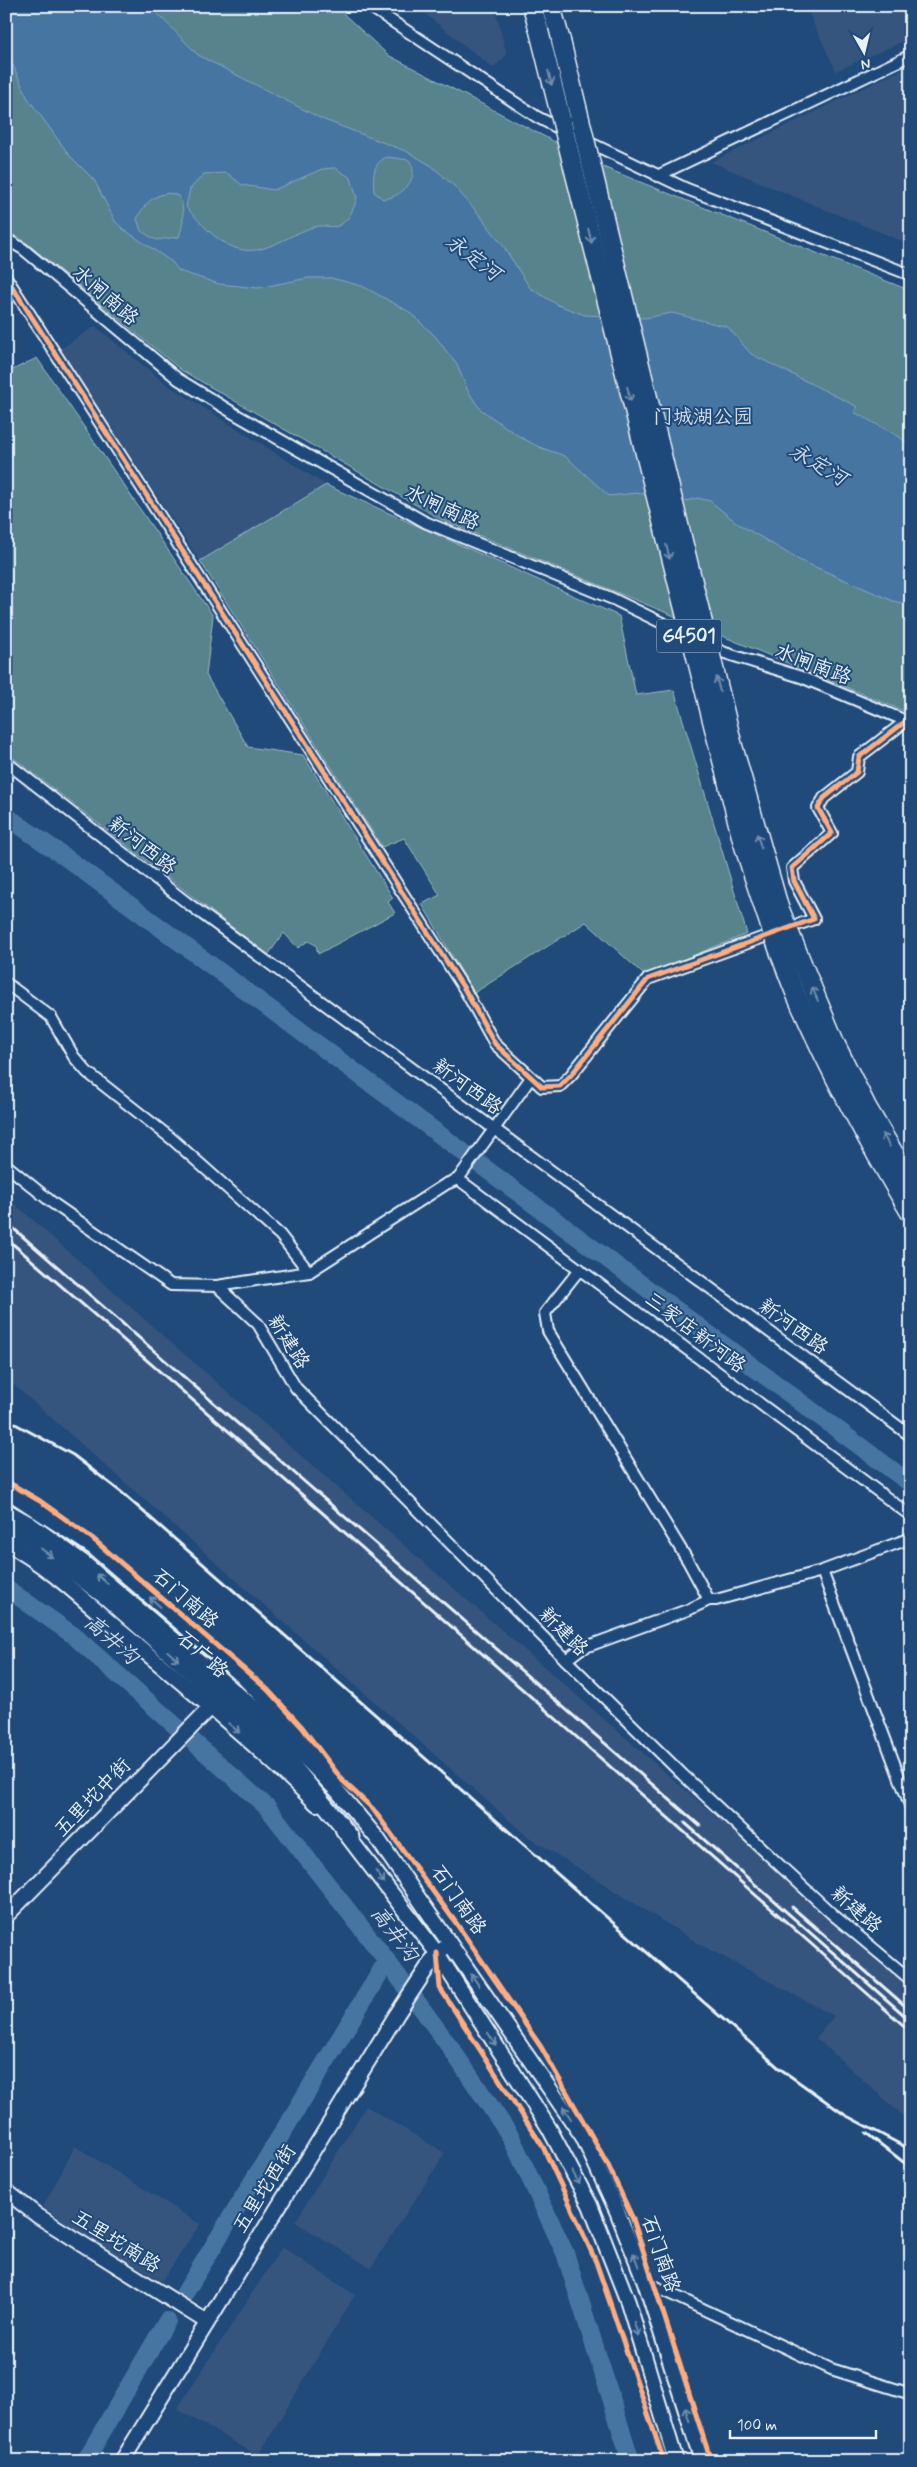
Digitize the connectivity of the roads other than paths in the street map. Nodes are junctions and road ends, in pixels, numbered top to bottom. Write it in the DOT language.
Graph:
graph roads {
  1 [pos="369,6"];
  2 [pos="532,6"];
  3 [pos="551,6"];
  4 [pos="911,55"];
  5 [pos="657,176"];
  6 [pos="6,239"];
  7 [pos="911,275"];
  8 [pos="6,277"];
  9 [pos="908,722"];
  10 [pos="6,762"];
  11 [pos="6,983"];
  12 [pos="530,1079"];
  13 [pos="494,1129"];
  14 [pos="6,1165"];
  15 [pos="458,1179"];
  16 [pos="911,1182"];
  17 [pos="911,1214"];
  18 [pos="580,1269"];
  19 [pos="309,1272"];
  20 [pos="216,1286"];
  21 [pos="911,1436"];
  22 [pos="6,1490"];
  23 [pos="6,1511"];
  24 [pos="911,1516"];
  25 [pos="6,1526"];
  26 [pos="911,1538"];
  27 [pos="6,1543"];
  28 [pos="822,1572"];
  29 [pos="709,1600"];
  30 [pos="566,1660"];
  31 [pos="210,1708"];
  32 [pos="334,1787"];
  33 [pos="911,1808"];
  34 [pos="351,1837"];
  35 [pos="6,1916"];
  36 [pos="450,1944"];
  37 [pos="437,1953"];
  38 [pos="911,1980"];
  39 [pos="6,2191"];
  40 [pos="645,2282"];
  41 [pos="207,2322"];
  42 [pos="911,2394"];
  43 [pos="122,2461"];
  44 [pos="676,2461"];
  45 [pos="702,2461"];
  1 -- 5 [label="street"];
  2 -- 17 [label="highway, G4501, one-way, bridge"];
  16 -- 3 [label="highway, G4501, one-way, bridge"];
  4 -- 5 [label="street"];
  5 -- 7 [label="street"];
  6 -- 9 [label="street, 水闸南路"];
  8 -- 12 [label="street"];
  9 -- 12 [label="street"];
  10 -- 13 [label="street, 新河西路"];
  11 -- 19 [label="street"];
  12 -- 13 [label="street"];
  13 -- 15 [label="street"];
  13 -- 21 [label="street, 新河西路"];
  14 -- 20 [label="street"];
  15 -- 18 [label="street, 三家店新河路"];
  15 -- 19 [label="street"];
  18 -- 24 [label="street, 三家店新河路"];
  18 -- 29 [label="street"];
  19 -- 20 [label="street"];
  20 -- 30 [label="street, 新建路"];
  32 -- 22 [label="main road, 石门南路, one-way"];
  32 -- 23 [label="main road, 石广路, one-way"];
  25 -- 34 [label="main road, 石广路, one-way"];
  26 -- 28 [label="street"];
  27 -- 31 [label="main road"];
  28 -- 29 [label="street"];
  28 -- 33 [label="street"];
  29 -- 30 [label="street"];
  30 -- 38 [label="street, 新建路"];
  31 -- 34 [label="main road, one-way"];
  31 -- 35 [label="main road, 五里坨中街"];
  32 -- 36 [label="main road, 石门南路"];
  34 -- 37 [label="main road, one-way"];
  36 -- 37 [label="main road, 五里坨西街"];
  40 -- 36 [label="main road, 石门南路, one-way"];
  37 -- 41 [label="main road, 五里坨西街"];
  37 -- 44 [label="main road, one-way"];
  39 -- 41 [label="main road, 五里坨南路"];
  40 -- 42 [label="street"];
  45 -- 40 [label="main road, 石门南路, one-way"];
  41 -- 43 [label="main road, 五里坨西街"];
}
